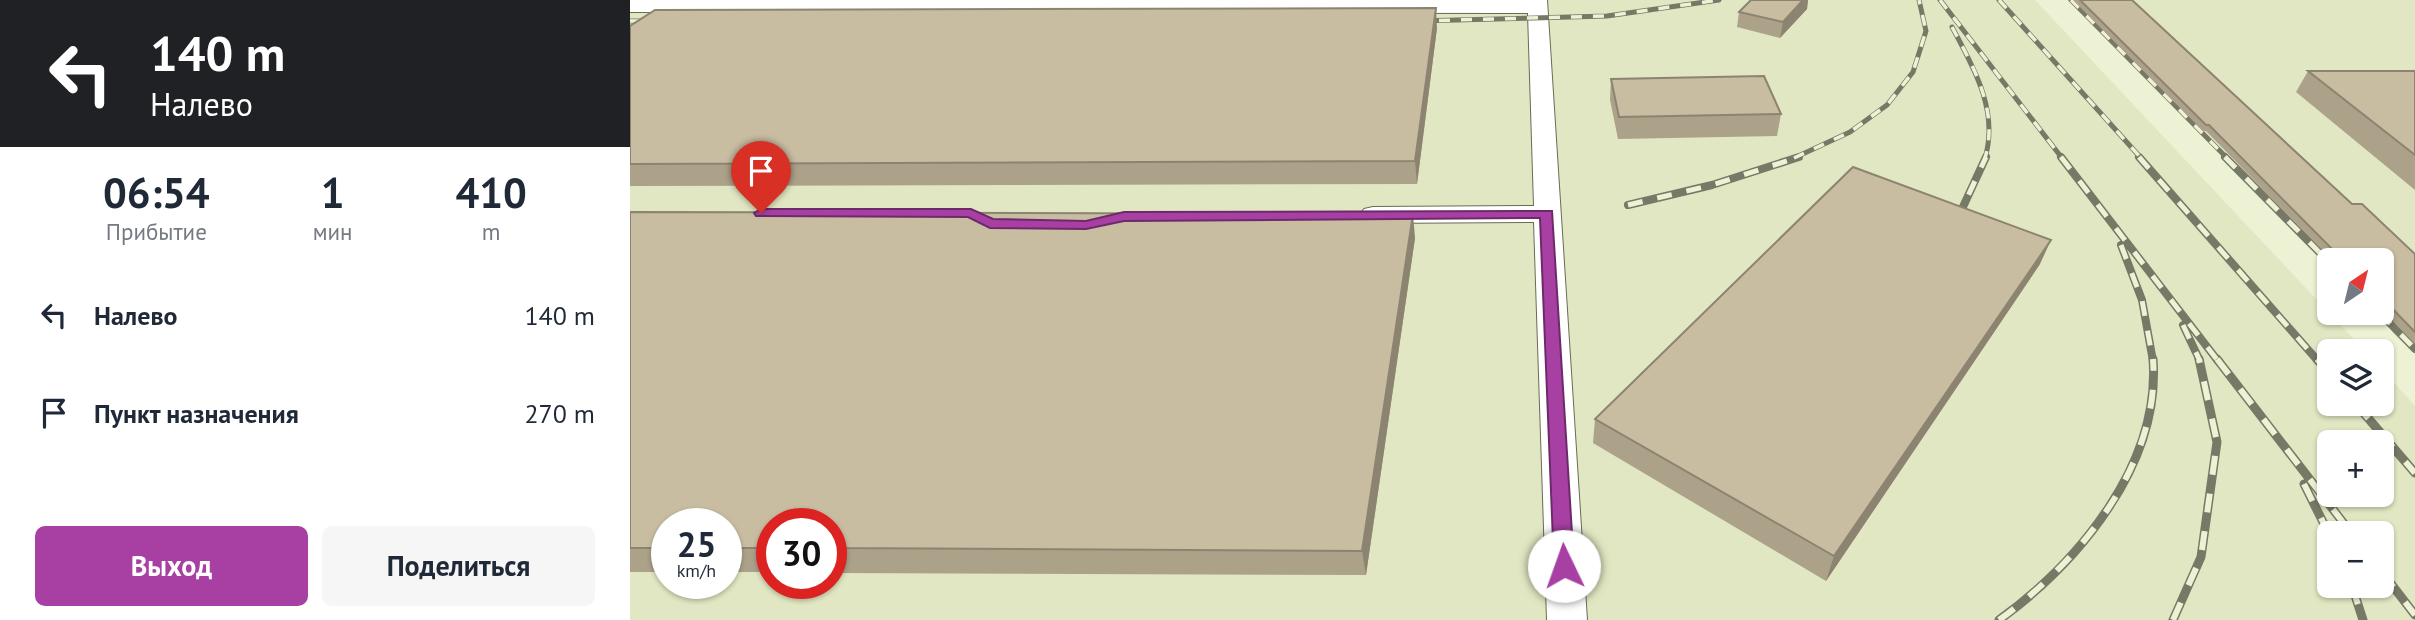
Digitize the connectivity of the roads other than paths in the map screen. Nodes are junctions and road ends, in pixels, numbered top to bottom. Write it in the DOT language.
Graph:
graph roads {
  1 [pos="1537,4"];
  2 [pos="630,6"];
  3 [pos="1547,214"];
  4 [pos="1342,215"];
  5 [pos="1567,620"];
  1 -- 2 [label="street"];
  1 -- 3 [label="street"];
  3 -- 4 [label="street"];
  3 -- 5 [label="street"];
}
